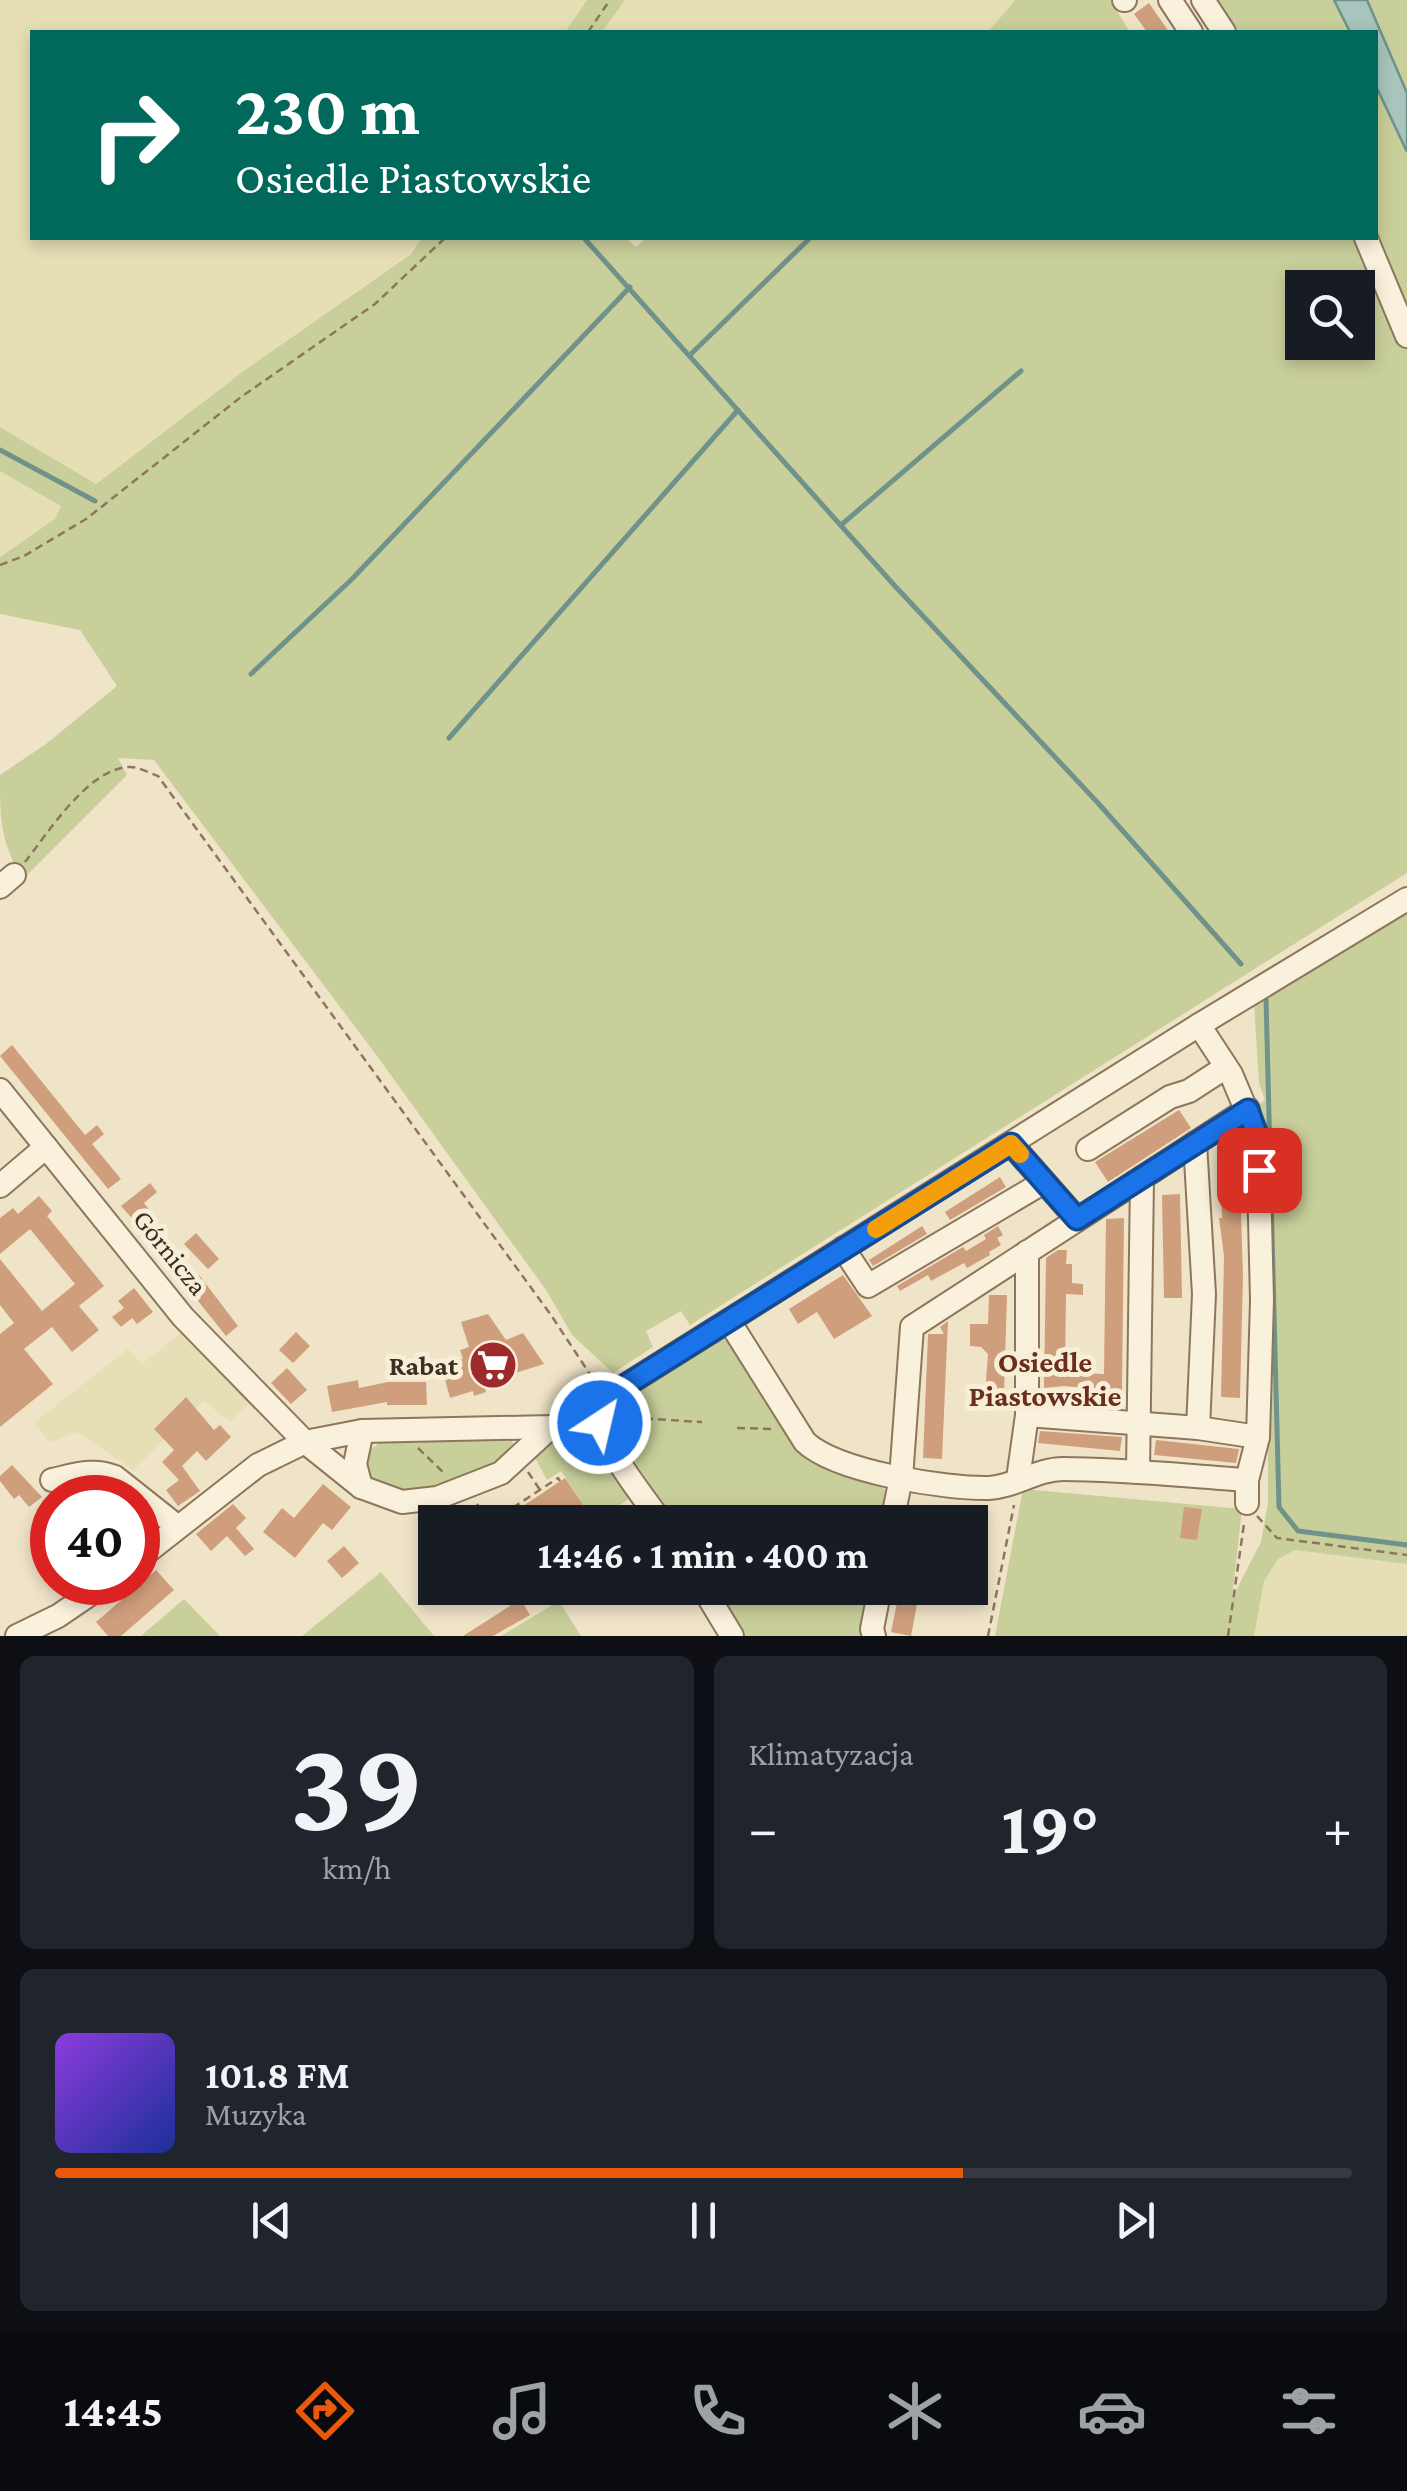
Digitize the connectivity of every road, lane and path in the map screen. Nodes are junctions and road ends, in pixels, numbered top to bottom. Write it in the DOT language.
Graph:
graph roads {
  1 [pos="610,0"];
  2 [pos="1170,0"];
  3 [pos="1203,0"];
  4 [pos="589,30"];
  5 [pos="1190,30"];
  6 [pos="1223,30"];
  7 [pos="443,240"];
  8 [pos="1367,240"];
  9 [pos="1407,336"];
  10 [pos="0,564"];
  11 [pos="7,881"];
  12 [pos="1407,899"];
  13 [pos="1199,1024"];
  14 [pos="1226,1067"];
  15 [pos="0,1090"];
  16 [pos="1248,1110"];
  17 [pos="1196,1143"];
  18 [pos="1011,1144"];
  19 [pos="46,1147"];
  20 [pos="1088,1149"];
  21 [pos="1142,1178"];
  22 [pos="1044,1182"];
  23 [pos="0,1186"];
  24 [pos="1077,1219"];
  25 [pos="935,1220"];
  26 [pos="843,1248"];
  27 [pos="1028,1252"];
  28 [pos="728,1321"];
  29 [pos="607,1410"];
  30 [pos="1027,1415"];
  31 [pos="702,1422"];
  32 [pos="1140,1426"];
  33 [pos="551,1427"];
  34 [pos="737,1428"];
  35 [pos="1198,1428"];
  36 [pos="418,1429"];
  37 [pos="796,1430"];
  38 [pos="362,1431"];
  39 [pos="1258,1437"];
  40 [pos="305,1442"];
  41 [pos="526,1470"];
  42 [pos="1138,1472"];
  43 [pos="73,1475"];
  44 [pos="109,1475"];
  45 [pos="518,1476"];
  46 [pos="531,1476"];
  47 [pos="901,1478"];
  48 [pos="1018,1479"];
  49 [pos="560,1481"];
  50 [pos="360,1487"];
  51 [pos="458,1490"];
  52 [pos="540,1490"];
  53 [pos="1247,1492"];
  54 [pos="519,1496"];
  55 [pos="644,1496"];
  56 [pos="523,1501"];
  57 [pos="477,1505"];
  58 [pos="517,1505"];
  59 [pos="630,1505"];
  60 [pos="650,1505"];
  61 [pos="895,1505"];
  62 [pos="160,1513"];
  63 [pos="178,1527"];
  64 [pos="160,1541"];
  65 [pos="1407,1554"];
  66 [pos="84,1605"];
  67 [pos="713,1605"];
  68 [pos="877,1605"];
  69 [pos="62,1626"];
  70 [pos="17,1636"];
  71 [pos="732,1636"];
  72 [pos="874,1636"];
  73 [pos="988,1636"];
  74 [pos="1228,1636"];
  1 -- 4 [label="path"];
  2 -- 5 [label="street"];
  3 -- 6 [label="street"];
  7 -- 10 [label="path"];
  8 -- 9 [label="street"];
  11 -- 29 [label="path"];
  12 -- 13 [label="street"];
  13 -- 14 [label="street"];
  13 -- 18 [label="street"];
  14 -- 16 [label="street"];
  14 -- 20 [label="street"];
  15 -- 19 [label="street, Górnicza"];
  16 -- 17 [label="street"];
  16 -- 39 [label="street"];
  17 -- 21 [label="street"];
  17 -- 35 [label="street"];
  18 -- 22 [label="street"];
  18 -- 25 [label="street"];
  19 -- 23 [label="street"];
  19 -- 40 [label="street, Górnicza"];
  21 -- 24 [label="street"];
  21 -- 32 [label="street"];
  22 -- 24 [label="street"];
  22 -- 25 [label="street"];
  24 -- 27 [label="street"];
  25 -- 26 [label="street"];
  25 -- 26 [label="street"];
  26 -- 28 [label="street"];
  27 -- 30 [label="street"];
  27 -- 47 [label="street"];
  28 -- 29 [label="street"];
  28 -- 37 [label="street"];
  29 -- 31 [label="path"];
  29 -- 33 [label="street"];
  29 -- 55 [label="street"];
  30 -- 32 [label="street"];
  30 -- 48 [label="street"];
  32 -- 35 [label="street"];
  32 -- 42 [label="street"];
  33 -- 36 [label="street"];
  33 -- 51 [label="street"];
  34 -- 37 [label="path"];
  35 -- 39 [label="street"];
  36 -- 38 [label="street"];
  36 -- 51 [label="path"];
  37 -- 47 [label="street"];
  38 -- 40 [label="street"];
  38 -- 50 [label="street"];
  39 -- 53 [label="street"];
  40 -- 50 [label="street, Górnicza"];
  40 -- 63 [label="street"];
  41 -- 45 [label="path"];
  42 -- 48 [label="street"];
  42 -- 53 [label="street"];
  43 -- 44 [label="street"];
  46 -- 52 [label="path"];
  47 -- 48 [label="street"];
  47 -- 61 [label="street"];
  48 -- 73 [label="path"];
  49 -- 52 [label="path"];
  50 -- 51 [label="street"];
  51 -- 57 [label="path"];
  52 -- 56 [label="path"];
  53 -- 65 [label="path"];
  53 -- 74 [label="path"];
  54 -- 56 [label="path"];
  55 -- 59 [label="path"];
  55 -- 60 [label="street"];
  56 -- 58 [label="path"];
  62 -- 63 [label="street"];
  63 -- 64 [label="street"];
  66 -- 69 [label="street"];
  67 -- 71 [label="street"];
  68 -- 72 [label="street"];
  69 -- 70 [label="street"];
}
